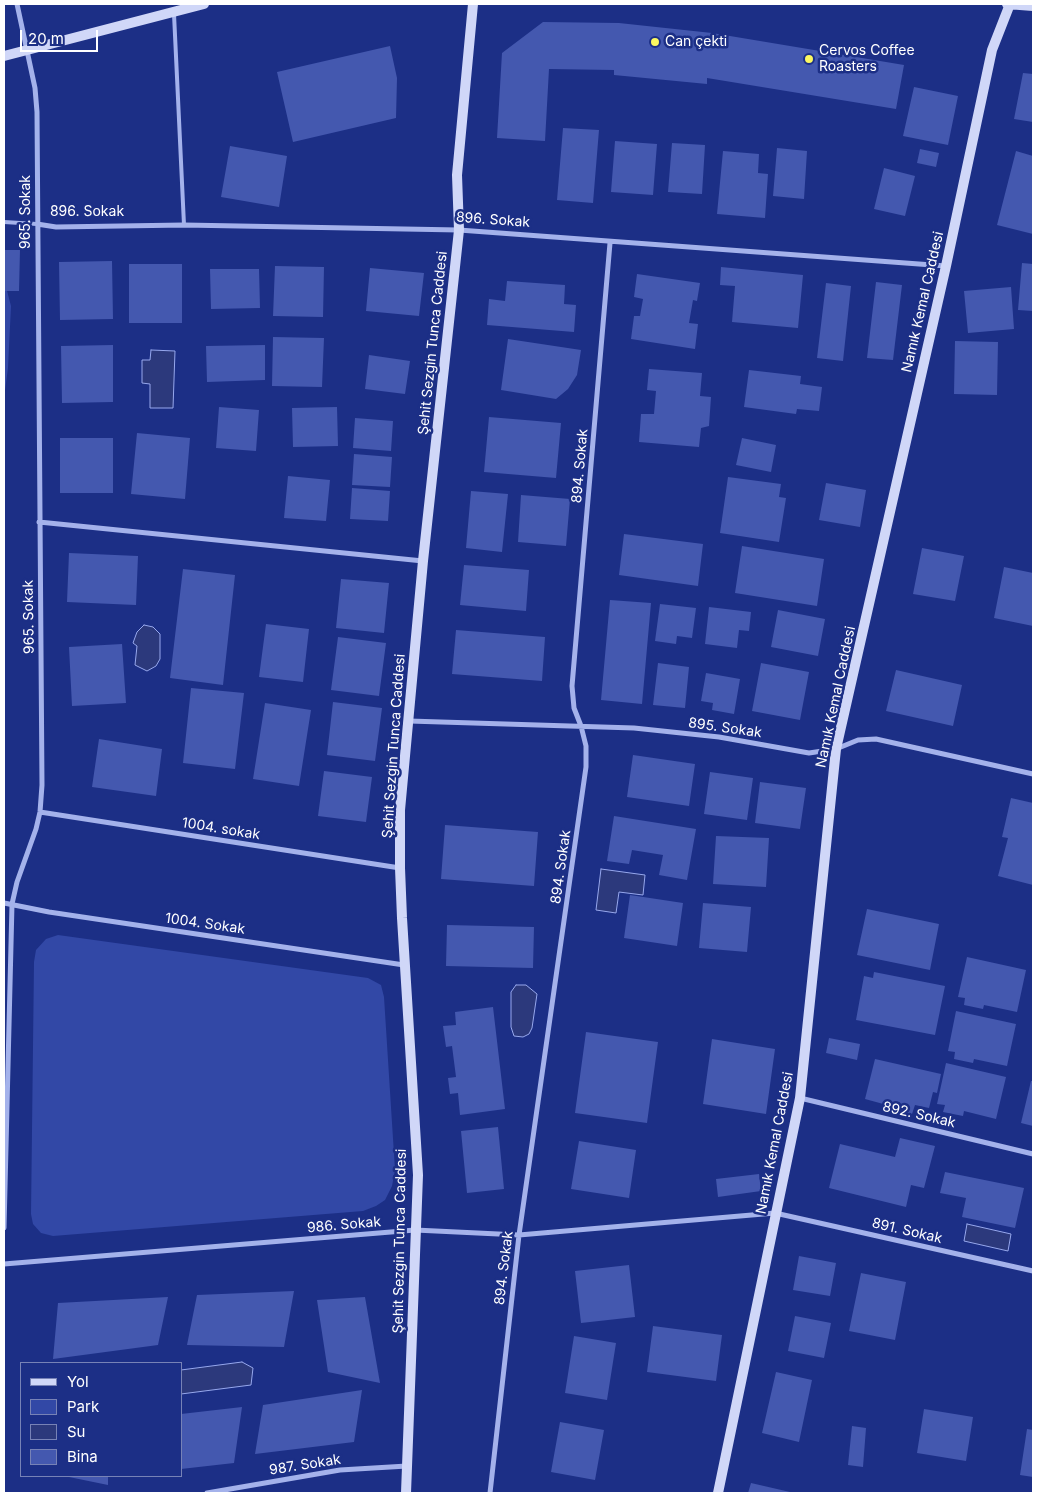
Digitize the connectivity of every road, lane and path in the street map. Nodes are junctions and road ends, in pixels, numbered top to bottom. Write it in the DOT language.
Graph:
graph roads {
  1 [pos="18,4"];
  2 [pos="204,4"];
  3 [pos="472,4"];
  4 [pos="1009,4"];
  5 [pos="1033,6"];
  6 [pos="174,12"];
  7 [pos="28,51"];
  8 [pos="4,56"];
  9 [pos="4,222"];
  10 [pos="37,224"];
  11 [pos="184,225"];
  12 [pos="459,230"];
  13 [pos="610,243"];
  14 [pos="946,266"];
  15 [pos="39,522"];
  16 [pos="423,561"];
  17 [pos="408,721"];
  18 [pos="581,726"];
  19 [pos="836,749"];
  20 [pos="1033,774"];
  21 [pos="40,812"];
  22 [pos="400,868"];
  23 [pos="4,903"];
  24 [pos="12,904"];
  25 [pos="404,965"];
  26 [pos="800,1098"];
  27 [pos="1033,1154"];
  28 [pos="775,1213"];
  29 [pos="4,1228"];
  30 [pos="415,1230"];
  31 [pos="519,1235"];
  32 [pos="4,1264"];
  33 [pos="1033,1271"];
  34 [pos="408,1466"];
  35 [pos="207,1493"];
  36 [pos="406,1493"];
  37 [pos="490,1493"];
  38 [pos="718,1493"];
  1 -- 7 [label="street, 965. Sokak"];
  2 -- 6 [label="street"];
  3 -- 12 [label="street, Şehit Sezgin Tunca Caddesi"];
  4 -- 5 [label="street"];
  4 -- 14 [label="street, Namık Kemal Caddesi"];
  6 -- 7 [label="street"];
  6 -- 11 [label="lane"];
  7 -- 8 [label="street"];
  7 -- 10 [label="street, 965. Sokak"];
  9 -- 10 [label="lane"];
  10 -- 11 [label="street, 896. Sokak"];
  10 -- 15 [label="street, 965. Sokak"];
  11 -- 12 [label="street, 896. Sokak"];
  12 -- 13 [label="street, 896. Sokak"];
  12 -- 16 [label="street, Şehit Sezgin Tunca Caddesi"];
  13 -- 14 [label="street, 896. Sokak"];
  13 -- 18 [label="street, 894. Sokak"];
  14 -- 19 [label="street, Namık Kemal Caddesi"];
  15 -- 16 [label="street"];
  15 -- 21 [label="street, 965. Sokak"];
  16 -- 17 [label="street, Şehit Sezgin Tunca Caddesi"];
  17 -- 18 [label="street, 895. Sokak"];
  17 -- 22 [label="street, Şehit Sezgin Tunca Caddesi"];
  18 -- 19 [label="street, 895. Sokak"];
  18 -- 31 [label="street, 894. Sokak"];
  19 -- 20 [label="street, 895. Sokak"];
  19 -- 26 [label="street, Namık Kemal Caddesi"];
  21 -- 22 [label="street, 1004. sokak"];
  21 -- 24 [label="street, 965. Sokak"];
  22 -- 25 [label="street, Şehit Sezgin Tunca Caddesi"];
  23 -- 24 [label="street, 1004. Sokak"];
  24 -- 25 [label="street, 1004. Sokak"];
  24 -- 29 [label="street, 965. Sokak"];
  25 -- 30 [label="street, Şehit Sezgin Tunca Caddesi"];
  26 -- 27 [label="street, 892. Sokak"];
  26 -- 28 [label="street, Namık Kemal Caddesi"];
  28 -- 31 [label="street, 986. Sokak"];
  28 -- 33 [label="street, 891. Sokak"];
  28 -- 38 [label="street, Namık Kemal Caddesi"];
  30 -- 31 [label="street, 986. Sokak"];
  30 -- 32 [label="street, 986. Sokak"];
  30 -- 34 [label="street, Şehit Sezgin Tunca Caddesi"];
  31 -- 37 [label="street, 894. Sokak"];
  34 -- 35 [label="street, 987. Sokak"];
  34 -- 36 [label="street, Şehit Sezgin Tunca Caddesi"];
}
